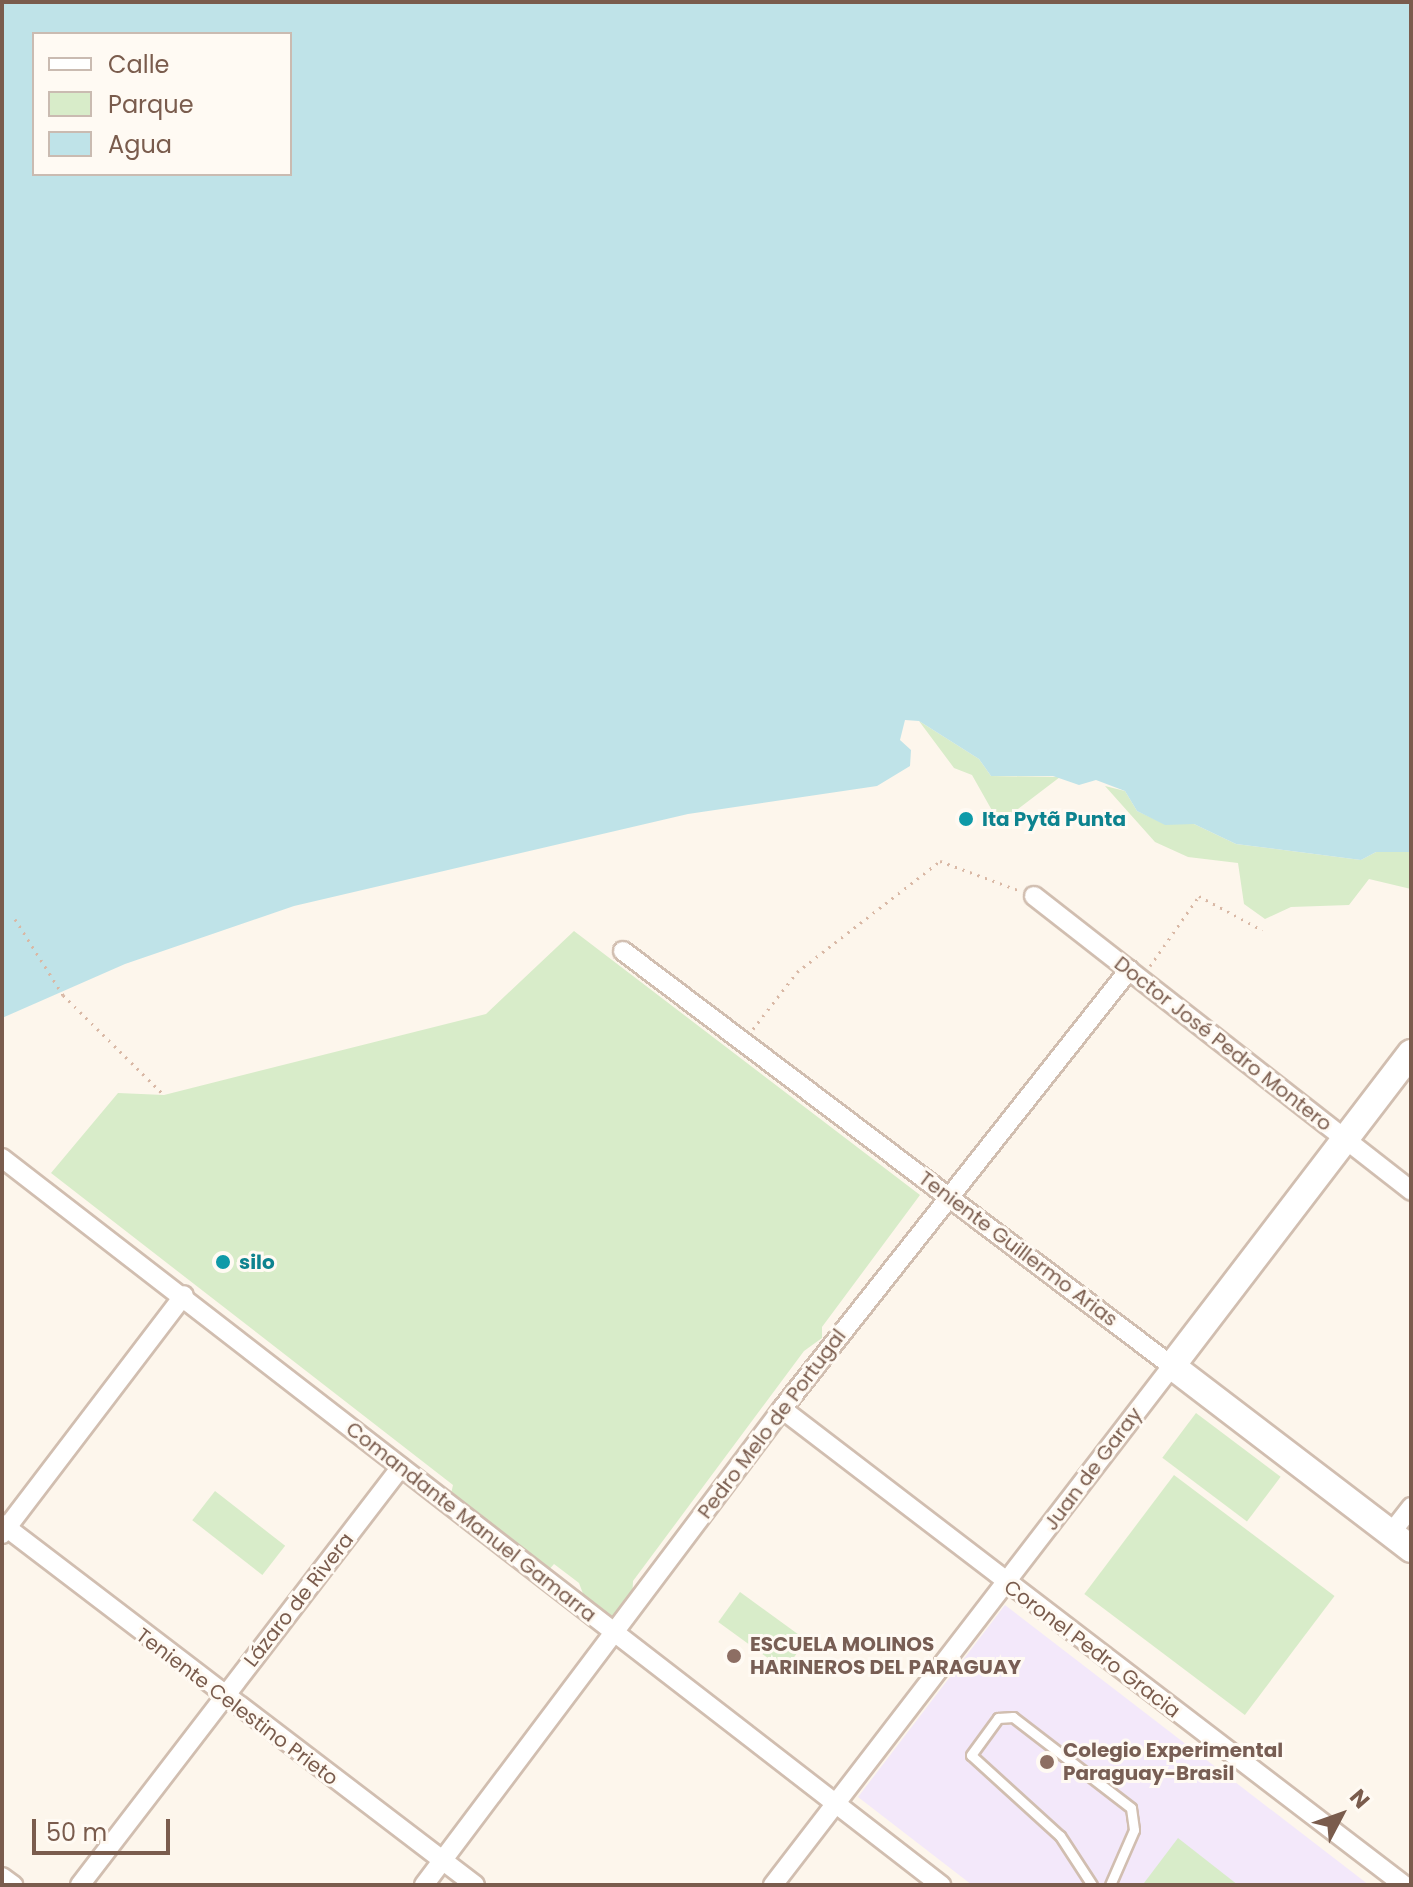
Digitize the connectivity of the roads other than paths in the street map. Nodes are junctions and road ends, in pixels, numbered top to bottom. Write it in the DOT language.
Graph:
graph roads {
  1 [pos="1034,896"];
  2 [pos="623,951"];
  3 [pos="1135,974"];
  4 [pos="1411,1053"];
  5 [pos="1344,1140"];
  6 [pos="2,1158"];
  7 [pos="1411,1191"];
  8 [pos="948,1195"];
  9 [pos="184,1295"];
  10 [pos="1172,1366"];
  11 [pos="782,1409"];
  12 [pos="401,1467"];
  13 [pos="1411,1507"];
  14 [pos="3,1529"];
  15 [pos="1401,1541"];
  16 [pos="1005,1584"];
  17 [pos="615,1634"];
  18 [pos="223,1700"];
  19 [pos="835,1802"];
  20 [pos="443,1860"];
  21 [pos="2,1877"];
  22 [pos="13,1885"];
  23 [pos="80,1885"];
  24 [pos="424,1885"];
  25 [pos="475,1885"];
  26 [pos="773,1885"];
  27 [pos="941,1885"];
  28 [pos="1092,1885"];
  29 [pos="1110,1885"];
  30 [pos="1404,1885"];
  1 -- 3 [label="street, Doctor José Pedro Montero"];
  2 -- 8 [label="street, Teniente Guillermo Arias"];
  3 -- 5 [label="street, Doctor José Pedro Montero"];
  3 -- 8 [label="street, Pedro Melo de Portugal"];
  4 -- 5 [label="street, Juan de Garay"];
  5 -- 7 [label="street, Doctor José Pedro Montero"];
  5 -- 10 [label="street, Juan de Garay"];
  6 -- 9 [label="street, Comandante Manuel Gamarra"];
  8 -- 10 [label="street, Teniente Guillermo Arias"];
  8 -- 11 [label="street, Pedro Melo de Portugal"];
  9 -- 12 [label="street, Comandante Manuel Gamarra"];
  9 -- 14 [label="street"];
  10 -- 15 [label="street, Teniente Guillermo Arias"];
  10 -- 16 [label="street, Juan de Garay"];
  11 -- 16 [label="street, Coronel Pedro Gracia"];
  11 -- 17 [label="street, Pedro Melo de Portugal"];
  12 -- 17 [label="street, Comandante Manuel Gamarra"];
  12 -- 18 [label="street, Lázaro de Rivera"];
  13 -- 15 [label="street"];
  14 -- 18 [label="street, Teniente Celestino Prieto"];
  16 -- 19 [label="street, Juan de Garay"];
  16 -- 30 [label="street, Coronel Pedro Gracia"];
  17 -- 19 [label="street, Comandante Manuel Gamarra"];
  17 -- 20 [label="street, Pedro Melo de Portugal"];
  18 -- 20 [label="street, Teniente Celestino Prieto"];
  18 -- 23 [label="street, Lázaro de Rivera"];
  19 -- 26 [label="street, Juan de Garay"];
  19 -- 27 [label="street, Comandante Manuel Gamarra"];
  20 -- 24 [label="street, Pedro Melo de Portugal"];
  20 -- 25 [label="street, Teniente Celestino Prieto"];
  21 -- 22 [label="street"];
  28 -- 29 [label="lane"];
}
